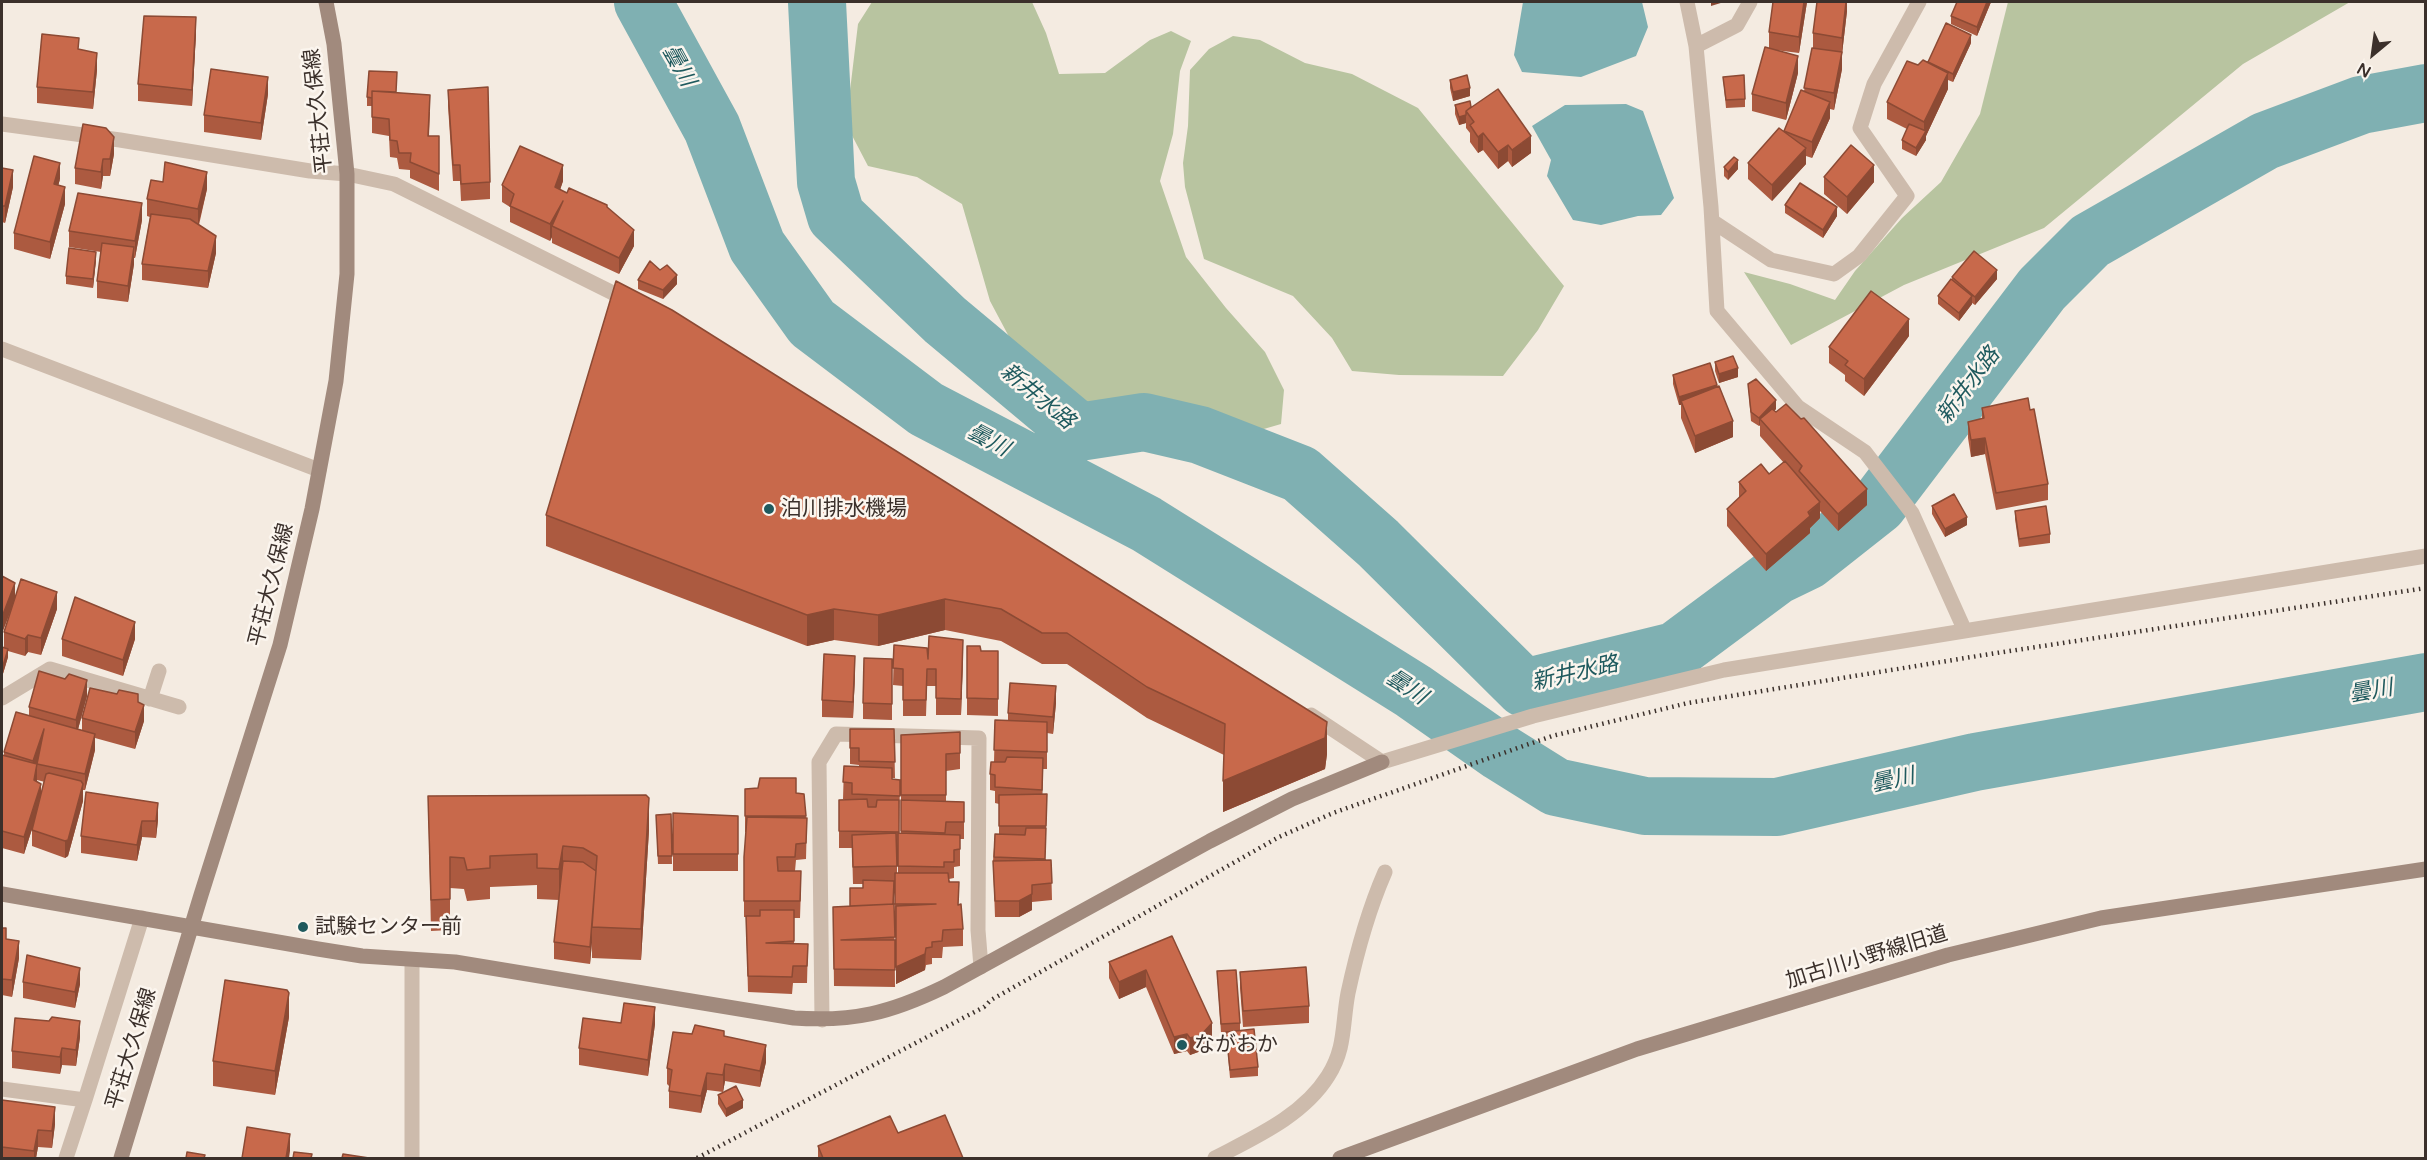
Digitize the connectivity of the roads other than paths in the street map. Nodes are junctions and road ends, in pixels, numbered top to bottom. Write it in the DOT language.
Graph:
graph roads {
  1 [pos="326,2"];
  2 [pos="1687,2"];
  3 [pos="1750,2"];
  4 [pos="1919,2"];
  5 [pos="1696,45"];
  6 [pos="2,124"];
  7 [pos="347,174"];
  8 [pos="1712,221"];
  9 [pos="646,309"];
  10 [pos="2,349"];
  11 [pos="319,470"];
  12 [pos="2426,556"];
  13 [pos="1965,631"];
  14 [pos="159,672"];
  15 [pos="2,699"];
  16 [pos="150,699"];
  17 [pos="1295,704"];
  18 [pos="179,707"];
  19 [pos="1382,762"];
  20 [pos="2426,869"];
  21 [pos="1385,872"];
  22 [pos="2,894"];
  23 [pos="141,918"];
  24 [pos="191,926"];
  25 [pos="412,960"];
  26 [pos="981,967"];
  27 [pos="822,1020"];
  28 [pos="2,1089"];
  29 [pos="85,1100"];
  30 [pos="66,1158"];
  31 [pos="121,1158"];
  32 [pos="412,1158"];
  33 [pos="1215,1158"];
  34 [pos="1340,1158"];
  1 -- 7 [label="street, 平荘大久保線"];
  2 -- 5 [label="street"];
  3 -- 5 [label="street"];
  4 -- 8 [label="street"];
  5 -- 8 [label="street"];
  6 -- 7 [label="street"];
  7 -- 9 [label="street"];
  7 -- 11 [label="street, 平荘大久保線"];
  8 -- 13 [label="street"];
  10 -- 11 [label="street"];
  11 -- 24 [label="street, 平荘大久保線"];
  12 -- 13 [label="street"];
  13 -- 19 [label="street"];
  14 -- 16 [label="street"];
  15 -- 16 [label="street"];
  16 -- 18 [label="street"];
  17 -- 19 [label="street"];
  19 -- 26 [label="street"];
  20 -- 34 [label="street, 加古川小野線旧道"];
  21 -- 33 [label="street"];
  22 -- 23 [label="street"];
  23 -- 24 [label="street"];
  23 -- 29 [label="street"];
  24 -- 25 [label="street"];
  24 -- 31 [label="street, 平荘大久保線"];
  25 -- 27 [label="street"];
  25 -- 32 [label="street"];
  26 -- 27 [label="street"];
  26 -- 27 [label="street"];
  28 -- 29 [label="street"];
  29 -- 30 [label="street"];
}
